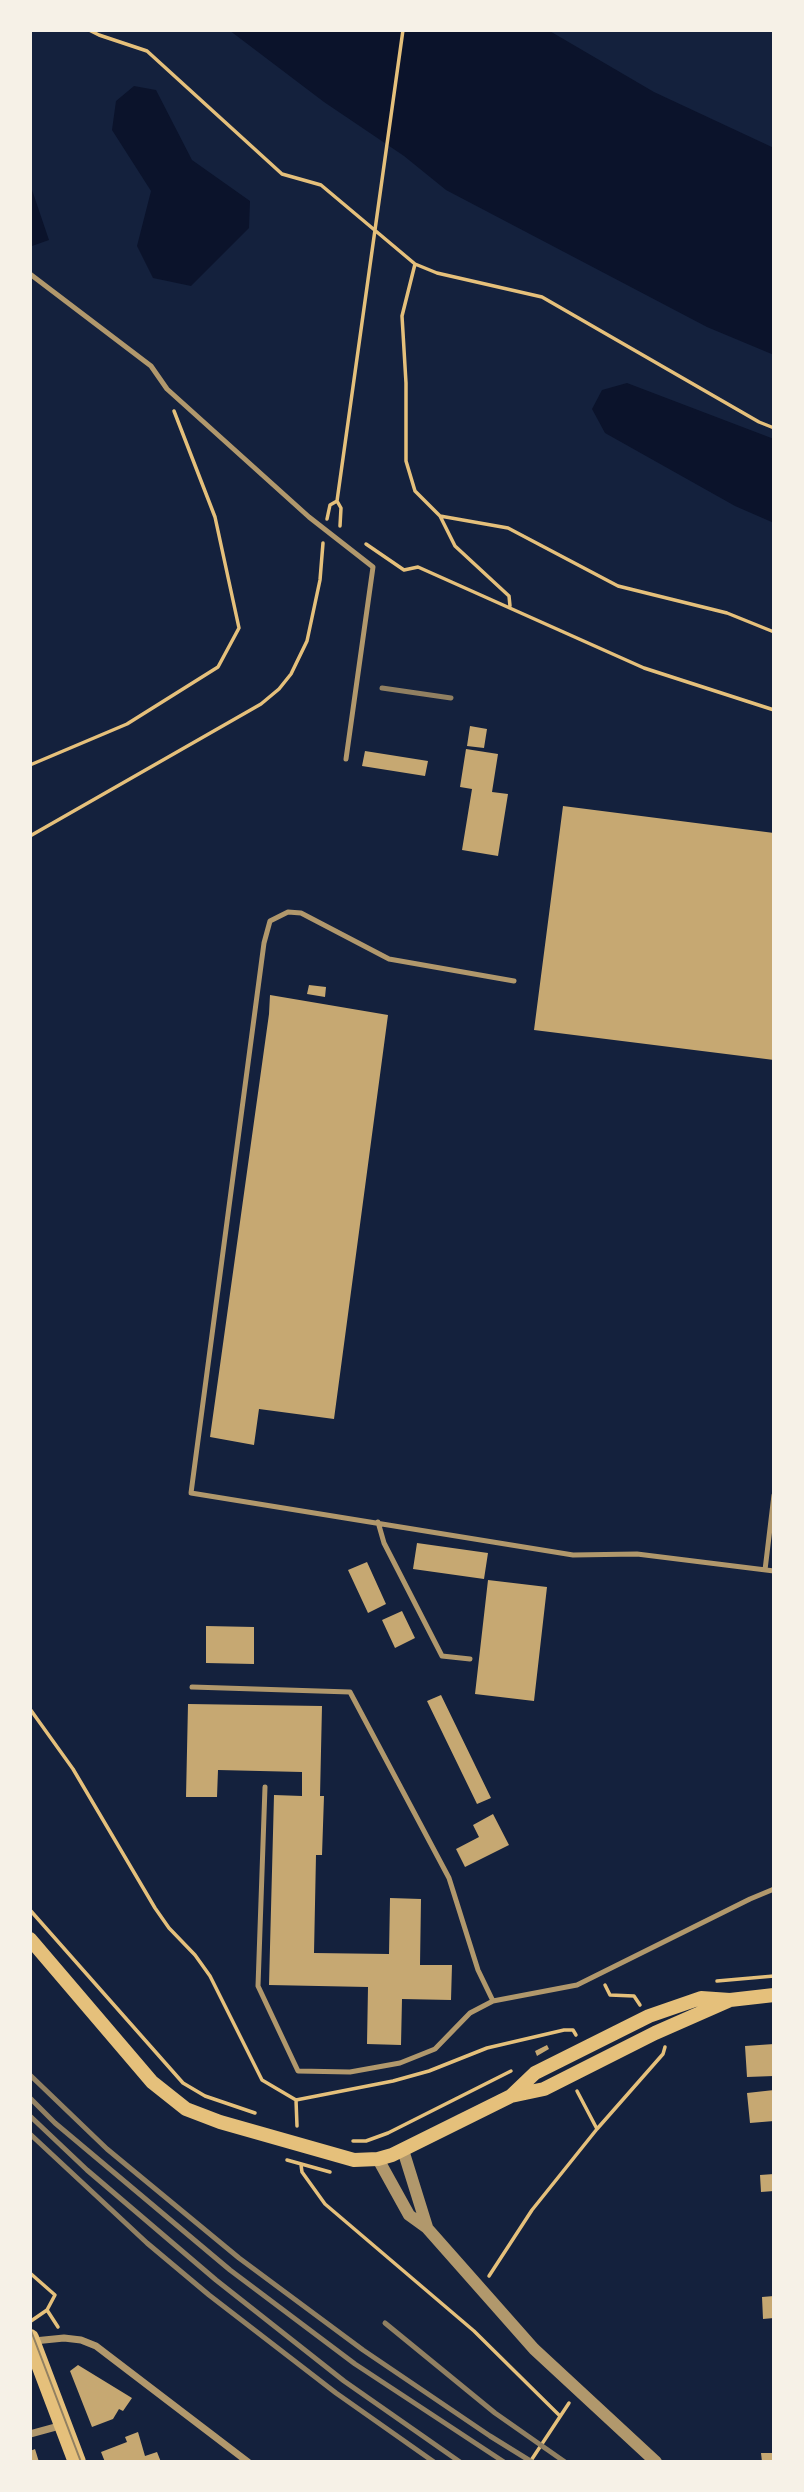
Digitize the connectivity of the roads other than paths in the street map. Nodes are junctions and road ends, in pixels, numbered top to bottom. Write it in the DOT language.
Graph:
graph roads {
  1 [pos="30,274"];
  2 [pos="346,759"];
  3 [pos="514,981"];
  4 [pos="774,1495"];
  5 [pos="378,1522"];
  6 [pos="765,1570"];
  7 [pos="774,1571"];
  8 [pos="470,1659"];
  9 [pos="191,1686"];
  10 [pos="265,1787"];
  11 [pos="774,1889"];
  12 [pos="30,1939"];
  13 [pos="774,1995"];
  14 [pos="730,2000"];
  15 [pos="493,2001"];
  16 [pos="511,2096"];
  17 [pos="403,2150"];
  18 [pos="378,2159"];
  19 [pos="427,2228"];
  20 [pos="30,2334"];
  21 [pos="62,2425"];
  22 [pos="30,2434"];
  23 [pos="77,2462"];
  24 [pos="248,2462"];
  25 [pos="656,2462"];
  1 -- 2 [label="lane"];
  3 -- 5 [label="lane"];
  4 -- 6 [label="lane"];
  5 -- 6 [label="lane"];
  5 -- 8 [label="lane"];
  6 -- 7 [label="lane"];
  9 -- 15 [label="lane"];
  10 -- 15 [label="lane"];
  11 -- 15 [label="lane"];
  12 -- 18 [label="main road"];
  13 -- 14 [label="main road"];
  14 -- 16 [label="main road"];
  14 -- 16 [label="main road"];
  16 -- 17 [label="main road"];
  17 -- 18 [label="main road"];
  17 -- 19 [label="street"];
  18 -- 19 [label="street"];
  19 -- 25 [label="street"];
  20 -- 21 [label="main road"];
  20 -- 24 [label="street"];
  21 -- 22 [label="street"];
  21 -- 23 [label="main road"];
}
